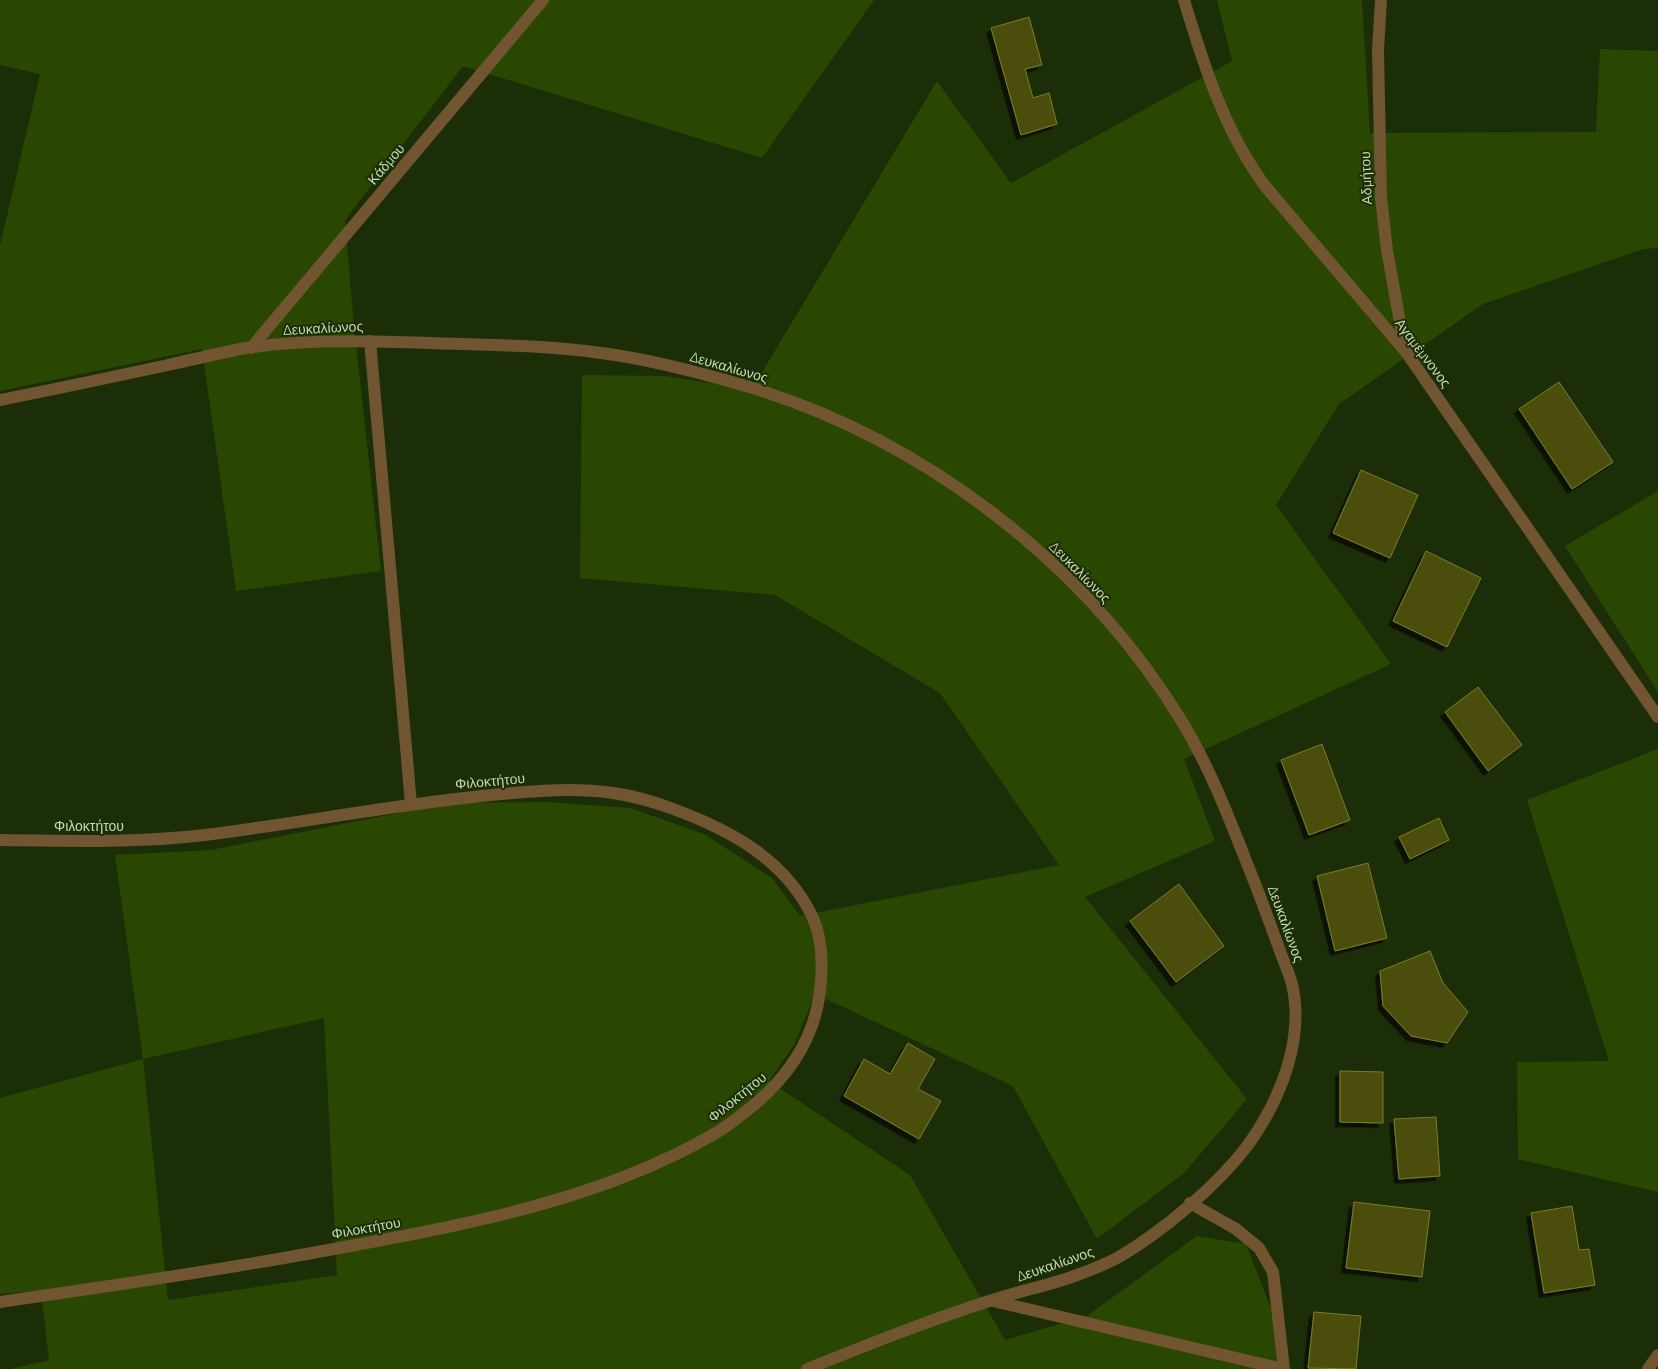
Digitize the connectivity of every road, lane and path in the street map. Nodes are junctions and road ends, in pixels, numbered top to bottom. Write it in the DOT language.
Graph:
graph roads {
  1 [pos="543,0"];
  2 [pos="1184,0"];
  3 [pos="1380,0"];
  4 [pos="370,341"];
  5 [pos="251,348"];
  6 [pos="1406,352"];
  7 [pos="0,400"];
  8 [pos="1658,717"];
  9 [pos="411,804"];
  10 [pos="0,840"];
  11 [pos="1190,1203"];
  12 [pos="991,1300"];
  13 [pos="0,1302"];
  14 [pos="1658,1355"];
  15 [pos="1658,1367"];
  16 [pos="807,1369"];
  17 [pos="1284,1369"];
  18 [pos="1647,1369"];
  1 -- 5 [label="street, Κάδμου"];
  2 -- 6 [label="street, Αγαμέμνονος"];
  3 -- 6 [label="street, Αδμήτου"];
  4 -- 5 [label="street, Δευκαλίωνος"];
  4 -- 9 [label="street"];
  4 -- 11 [label="street, Δευκαλίωνος"];
  5 -- 7 [label="street, Δευκαλίωνος"];
  6 -- 8 [label="street, Αγαμέμνονος"];
  9 -- 10 [label="street, Φιλοκτήτου"];
  9 -- 13 [label="street, Φιλοκτήτου"];
  11 -- 12 [label="street, Δευκαλίωνος"];
  11 -- 17 [label="street"];
  12 -- 16 [label="street, Δευκαλίωνος"];
  12 -- 17 [label="street"];
  14 -- 18 [label="street"];
  15 -- 18 [label="street"];
}
